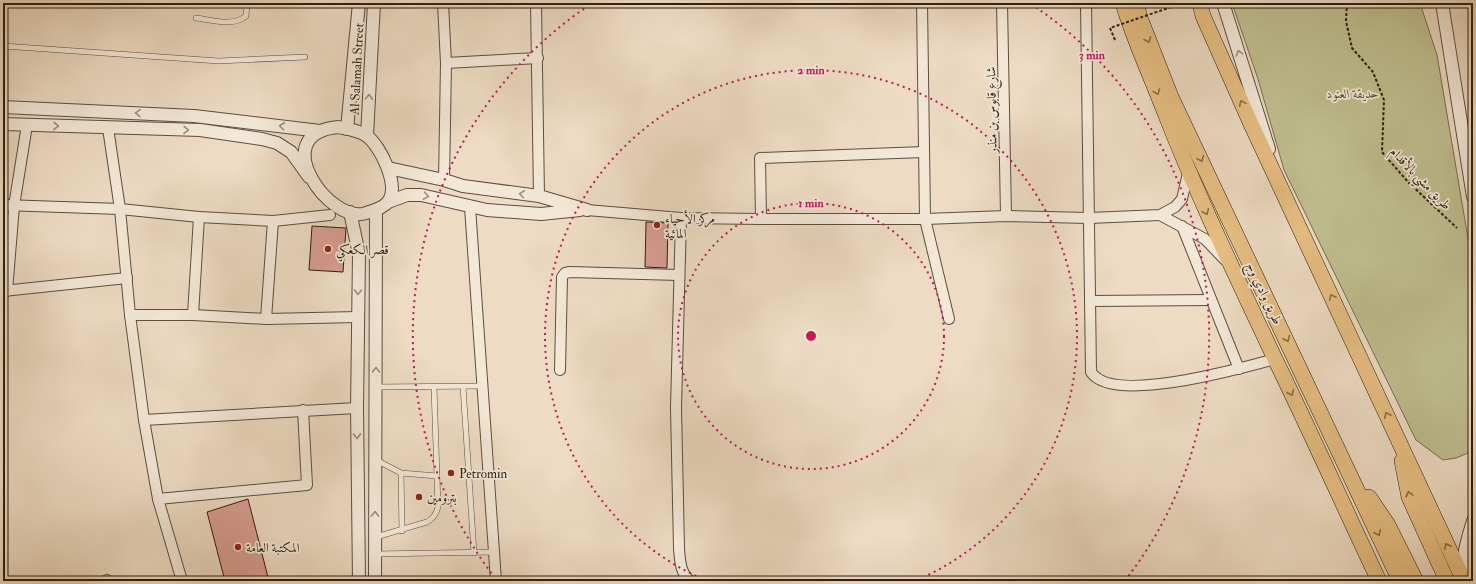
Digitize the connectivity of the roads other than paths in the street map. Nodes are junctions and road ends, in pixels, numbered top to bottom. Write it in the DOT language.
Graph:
graph roads {
  1 [pos="247,3"];
  2 [pos="359,3"];
  3 [pos="374,3"];
  4 [pos="443,3"];
  5 [pos="536,3"];
  6 [pos="922,3"];
  7 [pos="1002,3"];
  8 [pos="1086,3"];
  9 [pos="1123,3"];
  10 [pos="1136,3"];
  11 [pos="1200,3"];
  12 [pos="1223,3"];
  13 [pos="1442,3"];
  14 [pos="196,18"];
  15 [pos="3,46"];
  16 [pos="305,57"];
  17 [pos="538,58"];
  18 [pos="446,63"];
  19 [pos="3,107"];
  20 [pos="3,124"];
  21 [pos="28,125"];
  22 [pos="108,128"];
  23 [pos="347,129"];
  24 [pos="320,130"];
  25 [pos="367,136"];
  26 [pos="924,152"];
  27 [pos="388,168"];
  28 [pos="1188,173"];
  29 [pos="309,177"];
  30 [pos="444,180"];
  31 [pos="1280,184"];
  32 [pos="539,196"];
  33 [pos="1473,197"];
  34 [pos="388,202"];
  35 [pos="3,205"];
  36 [pos="14,206"];
  37 [pos="470,207"];
  38 [pos="120,209"];
  39 [pos="376,210"];
  40 [pos="587,210"];
  41 [pos="350,212"];
  42 [pos="330,214"];
  43 [pos="1160,214"];
  44 [pos="1006,216"];
  45 [pos="199,217"];
  46 [pos="681,218"];
  47 [pos="1090,218"];
  48 [pos="761,219"];
  49 [pos="925,219"];
  50 [pos="273,221"];
  51 [pos="1182,226"];
  52 [pos="1228,263"];
  53 [pos="359,268"];
  54 [pos="376,268"];
  55 [pos="679,276"];
  56 [pos="127,278"];
  57 [pos="5,291"];
  58 [pos="1091,300"];
  59 [pos="1211,300"];
  60 [pos="130,315"];
  61 [pos="193,315"];
  62 [pos="358,317"];
  63 [pos="266,319"];
  64 [pos="949,319"];
  65 [pos="1276,359"];
  66 [pos="1239,369"];
  67 [pos="560,370"];
  68 [pos="376,386"];
  69 [pos="483,386"];
  70 [pos="434,387"];
  71 [pos="463,387"];
  72 [pos="357,408"];
  73 [pos="303,410"];
  74 [pos="144,420"];
  75 [pos="1398,439"];
  76 [pos="376,460"];
  77 [pos="1348,467"];
  78 [pos="401,473"];
  79 [pos="437,476"];
  80 [pos="158,499"];
  81 [pos="1473,522"];
  82 [pos="402,531"];
  83 [pos="375,538"];
  84 [pos="494,552"];
  85 [pos="474,553"];
  86 [pos="375,554"];
  87 [pos="687,579"];
  88 [pos="182,581"];
  89 [pos="359,581"];
  90 [pos="375,581"];
  91 [pos="496,581"];
  92 [pos="672,581"];
  93 [pos="1379,581"];
  94 [pos="1400,581"];
  95 [pos="1416,581"];
  96 [pos="1447,581"];
  97 [pos="1465,581"];
  1 -- 14 [label="lane"];
  2 -- 23 [label="street, Al Salamah Street"];
  25 -- 3 [label="street, Al Salamah Street, one-way"];
  4 -- 18 [label="street"];
  5 -- 17 [label="street"];
  6 -- 26 [label="street"];
  7 -- 44 [label="street, شارع قابوس بن منذر"];
  8 -- 47 [label="street"];
  9 -- 28 [label="main road, one-way"];
  10 -- 77 [label="main road, طريق وادي وج, one-way"];
  31 -- 11 [label="main road, one-way"];
  31 -- 12 [label="street, one-way"];
  13 -- 33 [label="street"];
  15 -- 16 [label="lane"];
  17 -- 18 [label="street"];
  17 -- 32 [label="street"];
  18 -- 30 [label="street"];
  24 -- 19 [label="street, one-way"];
  20 -- 21 [label="street"];
  21 -- 22 [label="street, one-way"];
  21 -- 36 [label="street"];
  22 -- 29 [label="street, one-way"];
  22 -- 38 [label="street"];
  23 -- 24 [label="street"];
  23 -- 25 [label="street"];
  24 -- 29 [label="street"];
  25 -- 27 [label="street"];
  26 -- 48 [label="street"];
  26 -- 49 [label="street"];
  27 -- 30 [label="street"];
  27 -- 34 [label="street"];
  28 -- 43 [label="street"];
  28 -- 52 [label="main road, one-way"];
  29 -- 41 [label="street"];
  32 -- 30 [label="street, one-way"];
  75 -- 31 [label="main road, one-way"];
  32 -- 40 [label="street"];
  34 -- 37 [label="street, one-way"];
  34 -- 39 [label="street"];
  35 -- 36 [label="street"];
  36 -- 38 [label="street"];
  36 -- 57 [label="street"];
  37 -- 40 [label="street"];
  37 -- 69 [label="street"];
  38 -- 45 [label="street"];
  38 -- 56 [label="street"];
  39 -- 41 [label="street"];
  39 -- 54 [label="street"];
  40 -- 46 [label="street"];
  41 -- 53 [label="street"];
  42 -- 50 [label="street"];
  43 -- 47 [label="street"];
  43 -- 51 [label="street"];
  44 -- 47 [label="street"];
  44 -- 49 [label="street"];
  45 -- 50 [label="street"];
  45 -- 61 [label="street"];
  46 -- 48 [label="street"];
  46 -- 55 [label="street"];
  47 -- 58 [label="street"];
  48 -- 49 [label="street"];
  49 -- 64 [label="street"];
  50 -- 63 [label="street"];
  51 -- 52 [label="street"];
  51 -- 59 [label="street"];
  52 -- 65 [label="main road"];
  53 -- 54 [label="street"];
  53 -- 62 [label="street, one-way"];
  68 -- 54 [label="street, one-way"];
  55 -- 67 [label="street"];
  55 -- 87 [label="street"];
  56 -- 57 [label="street"];
  56 -- 60 [label="street"];
  58 -- 59 [label="street"];
  58 -- 66 [label="street"];
  59 -- 66 [label="street"];
  60 -- 61 [label="street"];
  60 -- 74 [label="street"];
  61 -- 63 [label="street"];
  62 -- 63 [label="street"];
  62 -- 72 [label="street"];
  65 -- 66 [label="street"];
  65 -- 93 [label="main road, one-way"];
  68 -- 70 [label="lane"];
  68 -- 76 [label="street"];
  69 -- 71 [label="lane"];
  69 -- 84 [label="street"];
  70 -- 71 [label="lane"];
  70 -- 79 [label="lane"];
  71 -- 85 [label="lane"];
  72 -- 73 [label="street"];
  72 -- 89 [label="street, one-way"];
  73 -- 74 [label="street"];
  73 -- 80 [label="street"];
  74 -- 80 [label="street"];
  96 -- 75 [label="main road, one-way"];
  97 -- 75 [label="main road, one-way"];
  76 -- 78 [label="lane"];
  83 -- 76 [label="street, one-way"];
  77 -- 94 [label="main road, طريق وادي وج, one-way"];
  77 -- 95 [label="main road"];
  78 -- 79 [label="lane"];
  78 -- 82 [label="lane"];
  79 -- 82 [label="lane"];
  80 -- 88 [label="street"];
  81 -- 97 [label="street"];
  82 -- 83 [label="lane"];
  83 -- 86 [label="street"];
  84 -- 85 [label="lane"];
  84 -- 91 [label="street"];
  85 -- 86 [label="lane"];
  86 -- 90 [label="street"];
  87 -- 92 [label="lane"];
}
